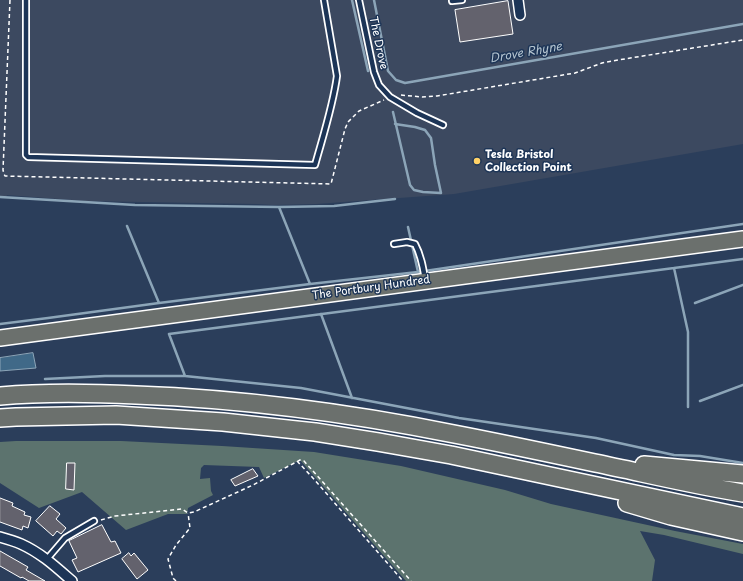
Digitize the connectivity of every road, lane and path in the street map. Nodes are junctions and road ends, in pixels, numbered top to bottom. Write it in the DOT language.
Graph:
graph roads {
  1 [pos="10,0"];
  2 [pos="26,0"];
  3 [pos="324,0"];
  4 [pos="359,0"];
  5 [pos="462,0"];
  6 [pos="518,0"];
  7 [pos="452,2"];
  8 [pos="520,15"];
  9 [pos="743,40"];
  10 [pos="390,97"];
  11 [pos="443,125"];
  12 [pos="743,239"];
  13 [pos="394,244"];
  14 [pos="426,281"];
  15 [pos="0,338"];
  16 [pos="0,396"];
  17 [pos="0,418"];
  18 [pos="297,461"];
  19 [pos="595,463"];
  20 [pos="514,469"];
  21 [pos="743,474"];
  22 [pos="743,493"];
  23 [pos="188,513"];
  24 [pos="743,517"];
  25 [pos="94,521"];
  26 [pos="743,532"];
  27 [pos="0,537"];
  28 [pos="47,559"];
  29 [pos="72,581"];
  30 [pos="176,581"];
  31 [pos="403,581"];
  32 [pos="411,581"];
  1 -- 10 [label="path"];
  2 -- 3 [label="lane"];
  4 -- 10 [label="lane, The Drove"];
  5 -- 7 [label="lane"];
  6 -- 8 [label="street"];
  9 -- 10 [label="path"];
  10 -- 11 [label="lane, The Drove"];
  12 -- 14 [label="main road, The Portbury Hundred"];
  13 -- 14 [label="lane"];
  14 -- 15 [label="main road, The Portbury Hundred"];
  16 -- 19 [label="highway"];
  17 -- 20 [label="highway"];
  18 -- 23 [label="path"];
  18 -- 31 [label="path"];
  18 -- 32 [label="path"];
  19 -- 21 [label="highway"];
  19 -- 22 [label="highway"];
  20 -- 24 [label="highway"];
  20 -- 26 [label="highway"];
  23 -- 25 [label="path"];
  23 -- 30 [label="path"];
  25 -- 28 [label="lane"];
  27 -- 28 [label="street"];
  28 -- 29 [label="street"];
}
